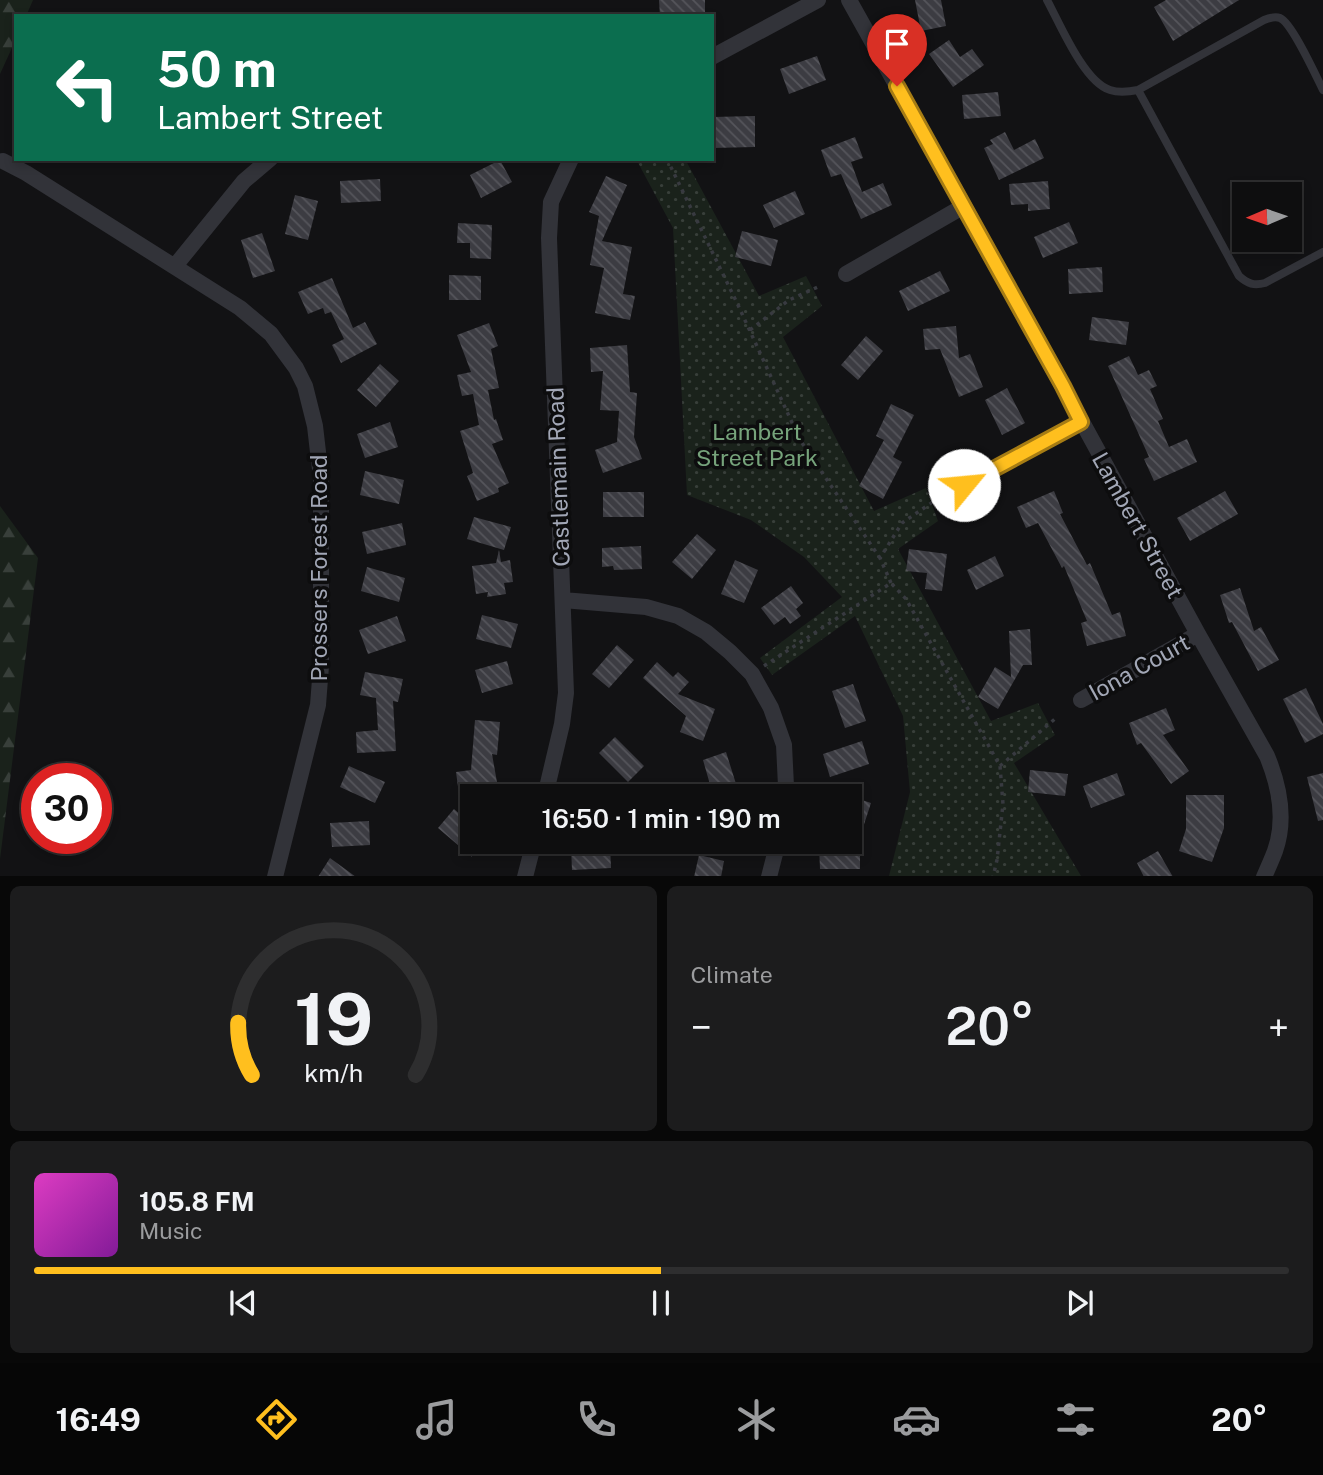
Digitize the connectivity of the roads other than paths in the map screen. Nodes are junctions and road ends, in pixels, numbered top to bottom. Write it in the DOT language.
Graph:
graph roads {
  1 [pos="818,0"];
  2 [pos="849,0"];
  3 [pos="1047,0"];
  4 [pos="714,56"];
  5 [pos="1138,90"];
  6 [pos="1323,90"];
  7 [pos="3,161"];
  8 [pos="268,161"];
  9 [pos="570,161"];
  10 [pos="964,206"];
  11 [pos="1323,252"];
  12 [pos="175,266"];
  13 [pos="846,274"];
  14 [pos="1081,422"];
  15 [pos="964,485"];
  16 [pos="563,600"];
  17 [pos="1198,635"];
  18 [pos="1081,700"];
  19 [pos="548,784"];
  20 [pos="785,784"];
  21 [pos="531,854"];
  22 [pos="775,854"];
  23 [pos="275,876"];
  24 [pos="525,876"];
  25 [pos="769,876"];
  26 [pos="1264,876"];
  1 -- 4 [label="street"];
  2 -- 10 [label="street, Lambert Street"];
  3 -- 5 [label="lane"];
  5 -- 6 [label="lane"];
  5 -- 11 [label="lane"];
  7 -- 12 [label="street, Prossers Forest Road"];
  8 -- 12 [label="street"];
  9 -- 16 [label="street, Castlemain Road"];
  10 -- 13 [label="street"];
  10 -- 14 [label="street, Lambert Street"];
  12 -- 23 [label="street, Prossers Forest Road"];
  14 -- 15 [label="street"];
  14 -- 17 [label="street, Lambert Street"];
  16 -- 19 [label="street, Castlemain Road"];
  16 -- 20 [label="street"];
  17 -- 18 [label="street, Iona Court"];
  17 -- 26 [label="street, Lambert Street"];
  21 -- 24 [label="street"];
  22 -- 25 [label="street"];
}
